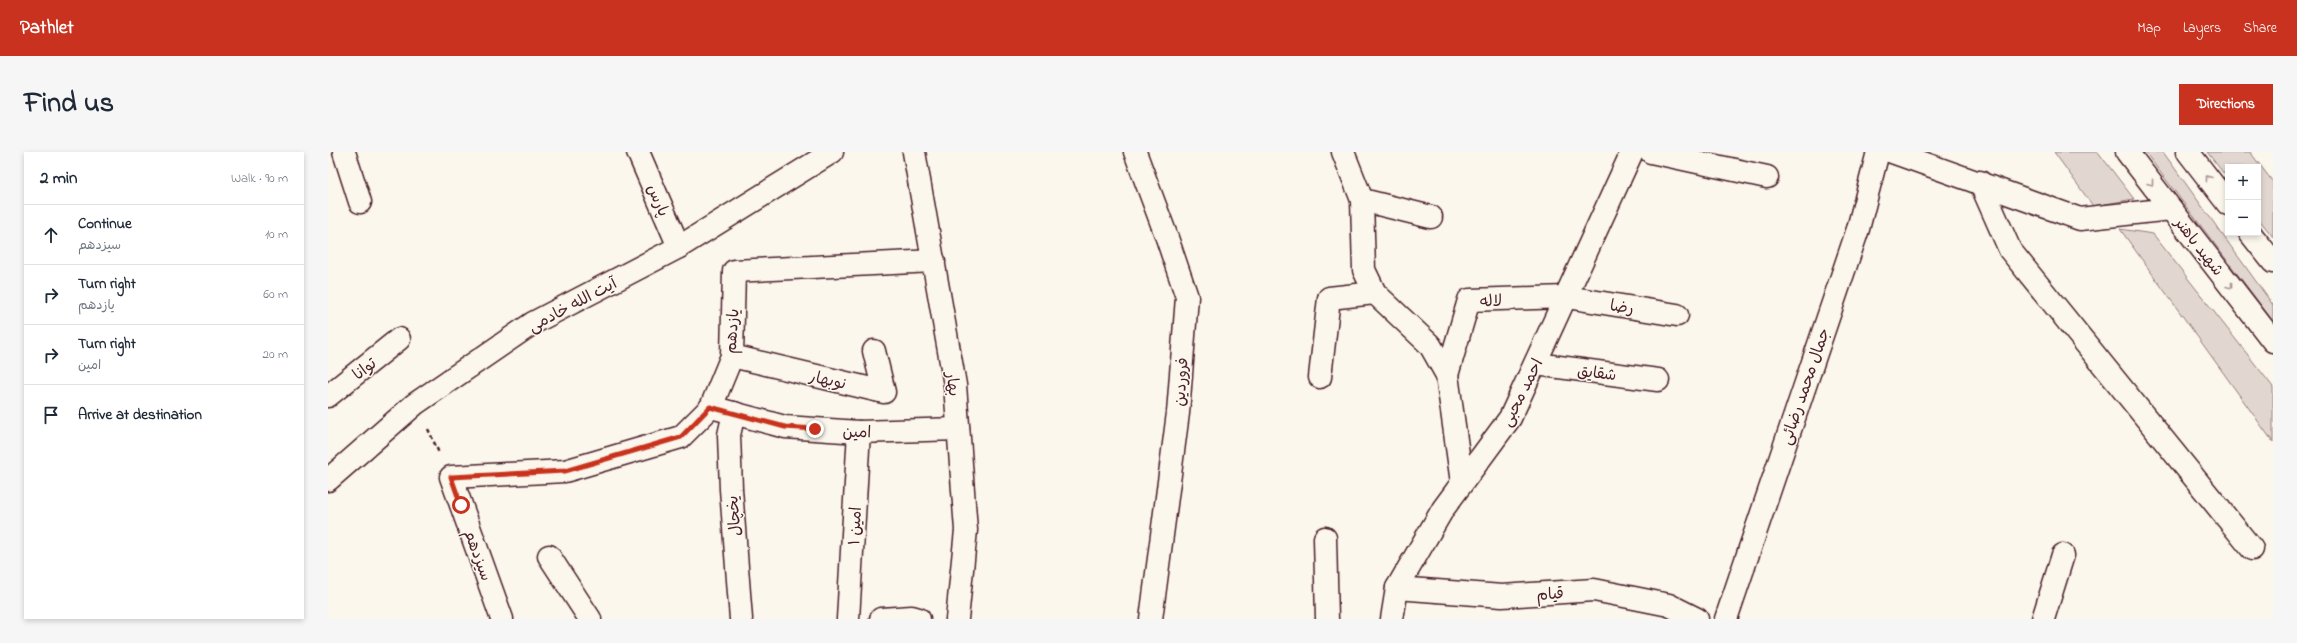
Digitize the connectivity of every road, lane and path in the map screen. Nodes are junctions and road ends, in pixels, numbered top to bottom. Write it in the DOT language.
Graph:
graph roads {
  1 [pos="344,152"];
  2 [pos="638,152"];
  3 [pos="832,152"];
  4 [pos="914,152"];
  5 [pos="1135,152"];
  6 [pos="1343,152"];
  7 [pos="1632,152"];
  8 [pos="1651,152"];
  9 [pos="1878,152"];
  10 [pos="1892,152"];
  11 [pos="2127,152"];
  12 [pos="2188,152"];
  13 [pos="1767,177"];
  14 [pos="1980,182"];
  15 [pos="1362,200"];
  16 [pos="2225,200"];
  17 [pos="360,202"];
  18 [pos="2171,210"];
  19 [pos="1431,217"];
  20 [pos="2252,236"];
  21 [pos="679,247"];
  22 [pos="934,261"];
  23 [pos="2273,262"];
  24 [pos="1374,293"];
  25 [pos="1567,297"];
  26 [pos="1677,315"];
  27 [pos="399,340"];
  28 [pos="2273,341"];
  29 [pos="874,351"];
  30 [pos="732,356"];
  31 [pos="1536,364"];
  32 [pos="1447,375"];
  33 [pos="1320,377"];
  34 [pos="1658,380"];
  35 [pos="328,396"];
  36 [pos="415,404"];
  37 [pos="710,407"];
  38 [pos="734,413"];
  39 [pos="958,429"];
  40 [pos="859,432"];
  41 [pos="451,477"];
  42 [pos="328,480"];
  43 [pos="1462,483"];
  44 [pos="1324,538"];
  45 [pos="2252,549"];
  46 [pos="2063,555"];
  47 [pos="548,556"];
  48 [pos="1397,588"];
  49 [pos="1666,612"];
  50 [pos="502,619"];
  51 [pos="590,619"];
  52 [pos="741,619"];
  53 [pos="848,619"];
  54 [pos="881,619"];
  55 [pos="919,619"];
  56 [pos="956,619"];
  57 [pos="1150,619"];
  58 [pos="1327,619"];
  59 [pos="1392,619"];
  60 [pos="1698,619"];
  61 [pos="1726,619"];
  62 [pos="2043,619"];
  1 -- 17 [label="street"];
  2 -- 21 [label="street, پارس"];
  3 -- 21 [label="street, آیت الله خادمی"];
  4 -- 22 [label="street, بهار"];
  5 -- 57 [label="street, فروردین"];
  6 -- 15 [label="street"];
  7 -- 25 [label="street, احمد محبی"];
  8 -- 13 [label="street"];
  9 -- 61 [label="street, جمال محمد رضائی"];
  10 -- 14 [label="street"];
  11 -- 18 [label="street, شهید باهنر, one-way"];
  16 -- 12 [label="street, one-way"];
  14 -- 18 [label="street"];
  14 -- 45 [label="street"];
  15 -- 19 [label="street"];
  15 -- 24 [label="street"];
  18 -- 28 [label="street, شهید باهنر, one-way"];
  20 -- 23 [label="street"];
  21 -- 36 [label="street, آیت الله خادمی"];
  22 -- 30 [label="street, یازدهم"];
  22 -- 39 [label="street, بهار"];
  24 -- 32 [label="street"];
  24 -- 33 [label="street"];
  25 -- 26 [label="street, رضا"];
  25 -- 31 [label="street, احمد محبی"];
  25 -- 32 [label="street, لاله"];
  27 -- 35 [label="street, توانا"];
  29 -- 30 [label="street, نوبهار"];
  30 -- 37 [label="street, یازدهم"];
  31 -- 34 [label="street, شقایق"];
  31 -- 43 [label="street, احمد محبی"];
  32 -- 43 [label="street"];
  36 -- 41 [label="path"];
  36 -- 42 [label="street, آیت الله خادمی"];
  37 -- 38 [label="street, امین"];
  37 -- 41 [label="street, یازدهم"];
  38 -- 40 [label="street, امین"];
  38 -- 52 [label="street, یخچال"];
  39 -- 40 [label="street, امین"];
  39 -- 56 [label="street, بهار"];
  40 -- 53 [label="street, امین ۱"];
  41 -- 50 [label="street, سیزدهم"];
  43 -- 48 [label="street, احمد محبی"];
  44 -- 58 [label="street"];
  46 -- 62 [label="street"];
  47 -- 51 [label="street"];
  48 -- 49 [label="street, قیام"];
  48 -- 59 [label="street, احمد محبی"];
  49 -- 60 [label="street, قیام"];
  54 -- 55 [label="street"];
}
